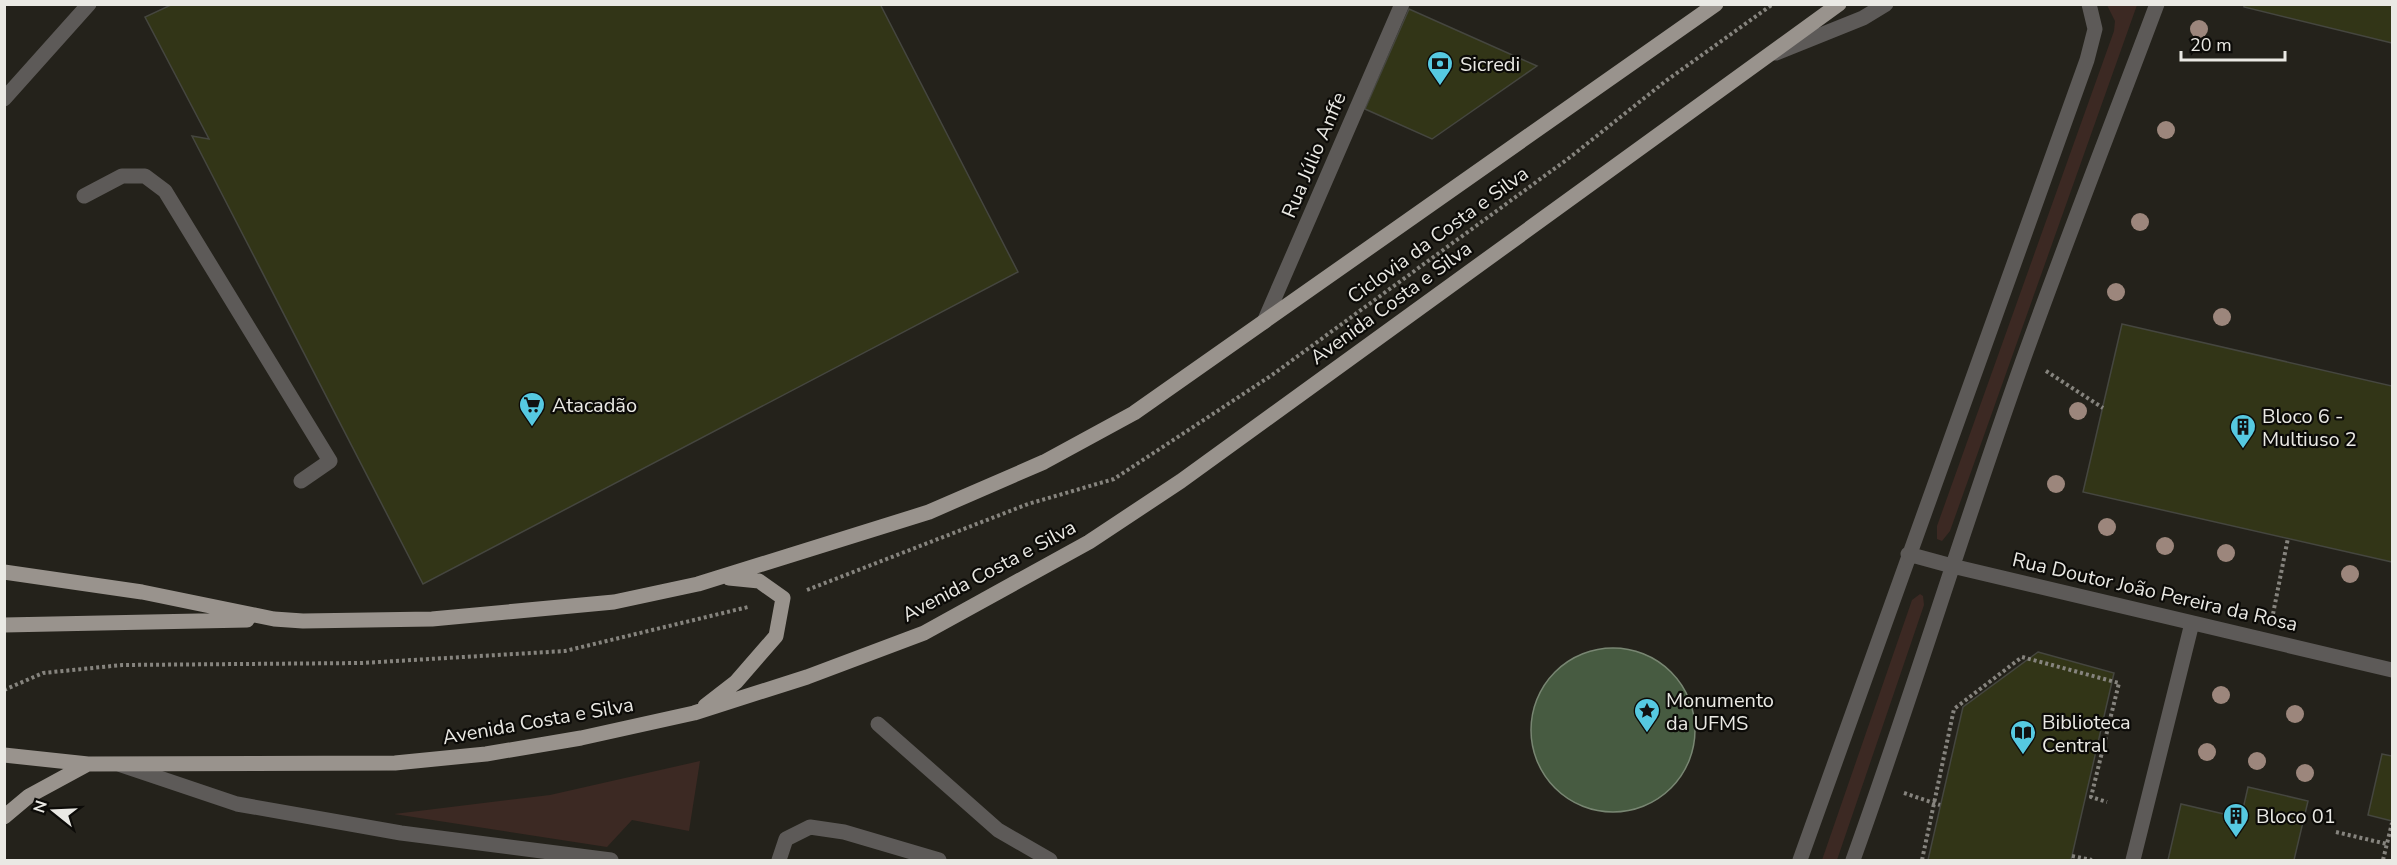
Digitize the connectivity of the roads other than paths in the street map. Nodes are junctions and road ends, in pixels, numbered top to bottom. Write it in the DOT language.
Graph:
graph roads {
  1 [pos="89,4"];
  2 [pos="1402,4"];
  3 [pos="1716,4"];
  4 [pos="1839,4"];
  5 [pos="1886,4"];
  6 [pos="2089,4"];
  7 [pos="2157,4"];
  8 [pos="1770,55"];
  9 [pos="4,99"];
  10 [pos="84,196"];
  11 [pos="1264,322"];
  12 [pos="301,481"];
  13 [pos="1908,554"];
  14 [pos="1952,566"];
  15 [pos="4,572"];
  16 [pos="719,577"];
  17 [pos="274,619"];
  18 [pos="2192,623"];
  19 [pos="4,626"];
  20 [pos="2392,670"];
  21 [pos="698,712"];
  22 [pos="878,724"];
  23 [pos="4,755"];
  24 [pos="88,764"];
  25 [pos="118,764"];
  26 [pos="4,817"];
  27 [pos="611,861"];
  28 [pos="779,861"];
  29 [pos="939,861"];
  30 [pos="1050,861"];
  31 [pos="1800,861"];
  32 [pos="1853,861"];
  33 [pos="2133,861"];
  1 -- 9 [label="street"];
  2 -- 11 [label="street, Rua Júlio Anffe"];
  3 -- 11 [label="main road"];
  4 -- 8 [label="main road, Avenida Costa e Silva"];
  5 -- 8 [label="street"];
  6 -- 13 [label="street"];
  7 -- 14 [label="street"];
  8 -- 21 [label="main road, Avenida Costa e Silva"];
  10 -- 12 [label="street"];
  11 -- 16 [label="main road"];
  13 -- 14 [label="street, Rua Doutor João Pereira da Rosa"];
  13 -- 31 [label="street"];
  14 -- 18 [label="street, Rua Doutor João Pereira da Rosa"];
  14 -- 32 [label="street"];
  15 -- 17 [label="main road"];
  16 -- 17 [label="main road"];
  16 -- 21 [label="main road"];
  17 -- 19 [label="main road"];
  18 -- 20 [label="street, Rua Doutor João Pereira da Rosa"];
  18 -- 33 [label="street"];
  21 -- 25 [label="main road, Avenida Costa e Silva"];
  22 -- 30 [label="street"];
  23 -- 24 [label="main road, Avenida Costa e Silva"];
  24 -- 25 [label="main road, Avenida Costa e Silva"];
  24 -- 26 [label="main road"];
  25 -- 27 [label="street"];
  28 -- 29 [label="street"];
}
